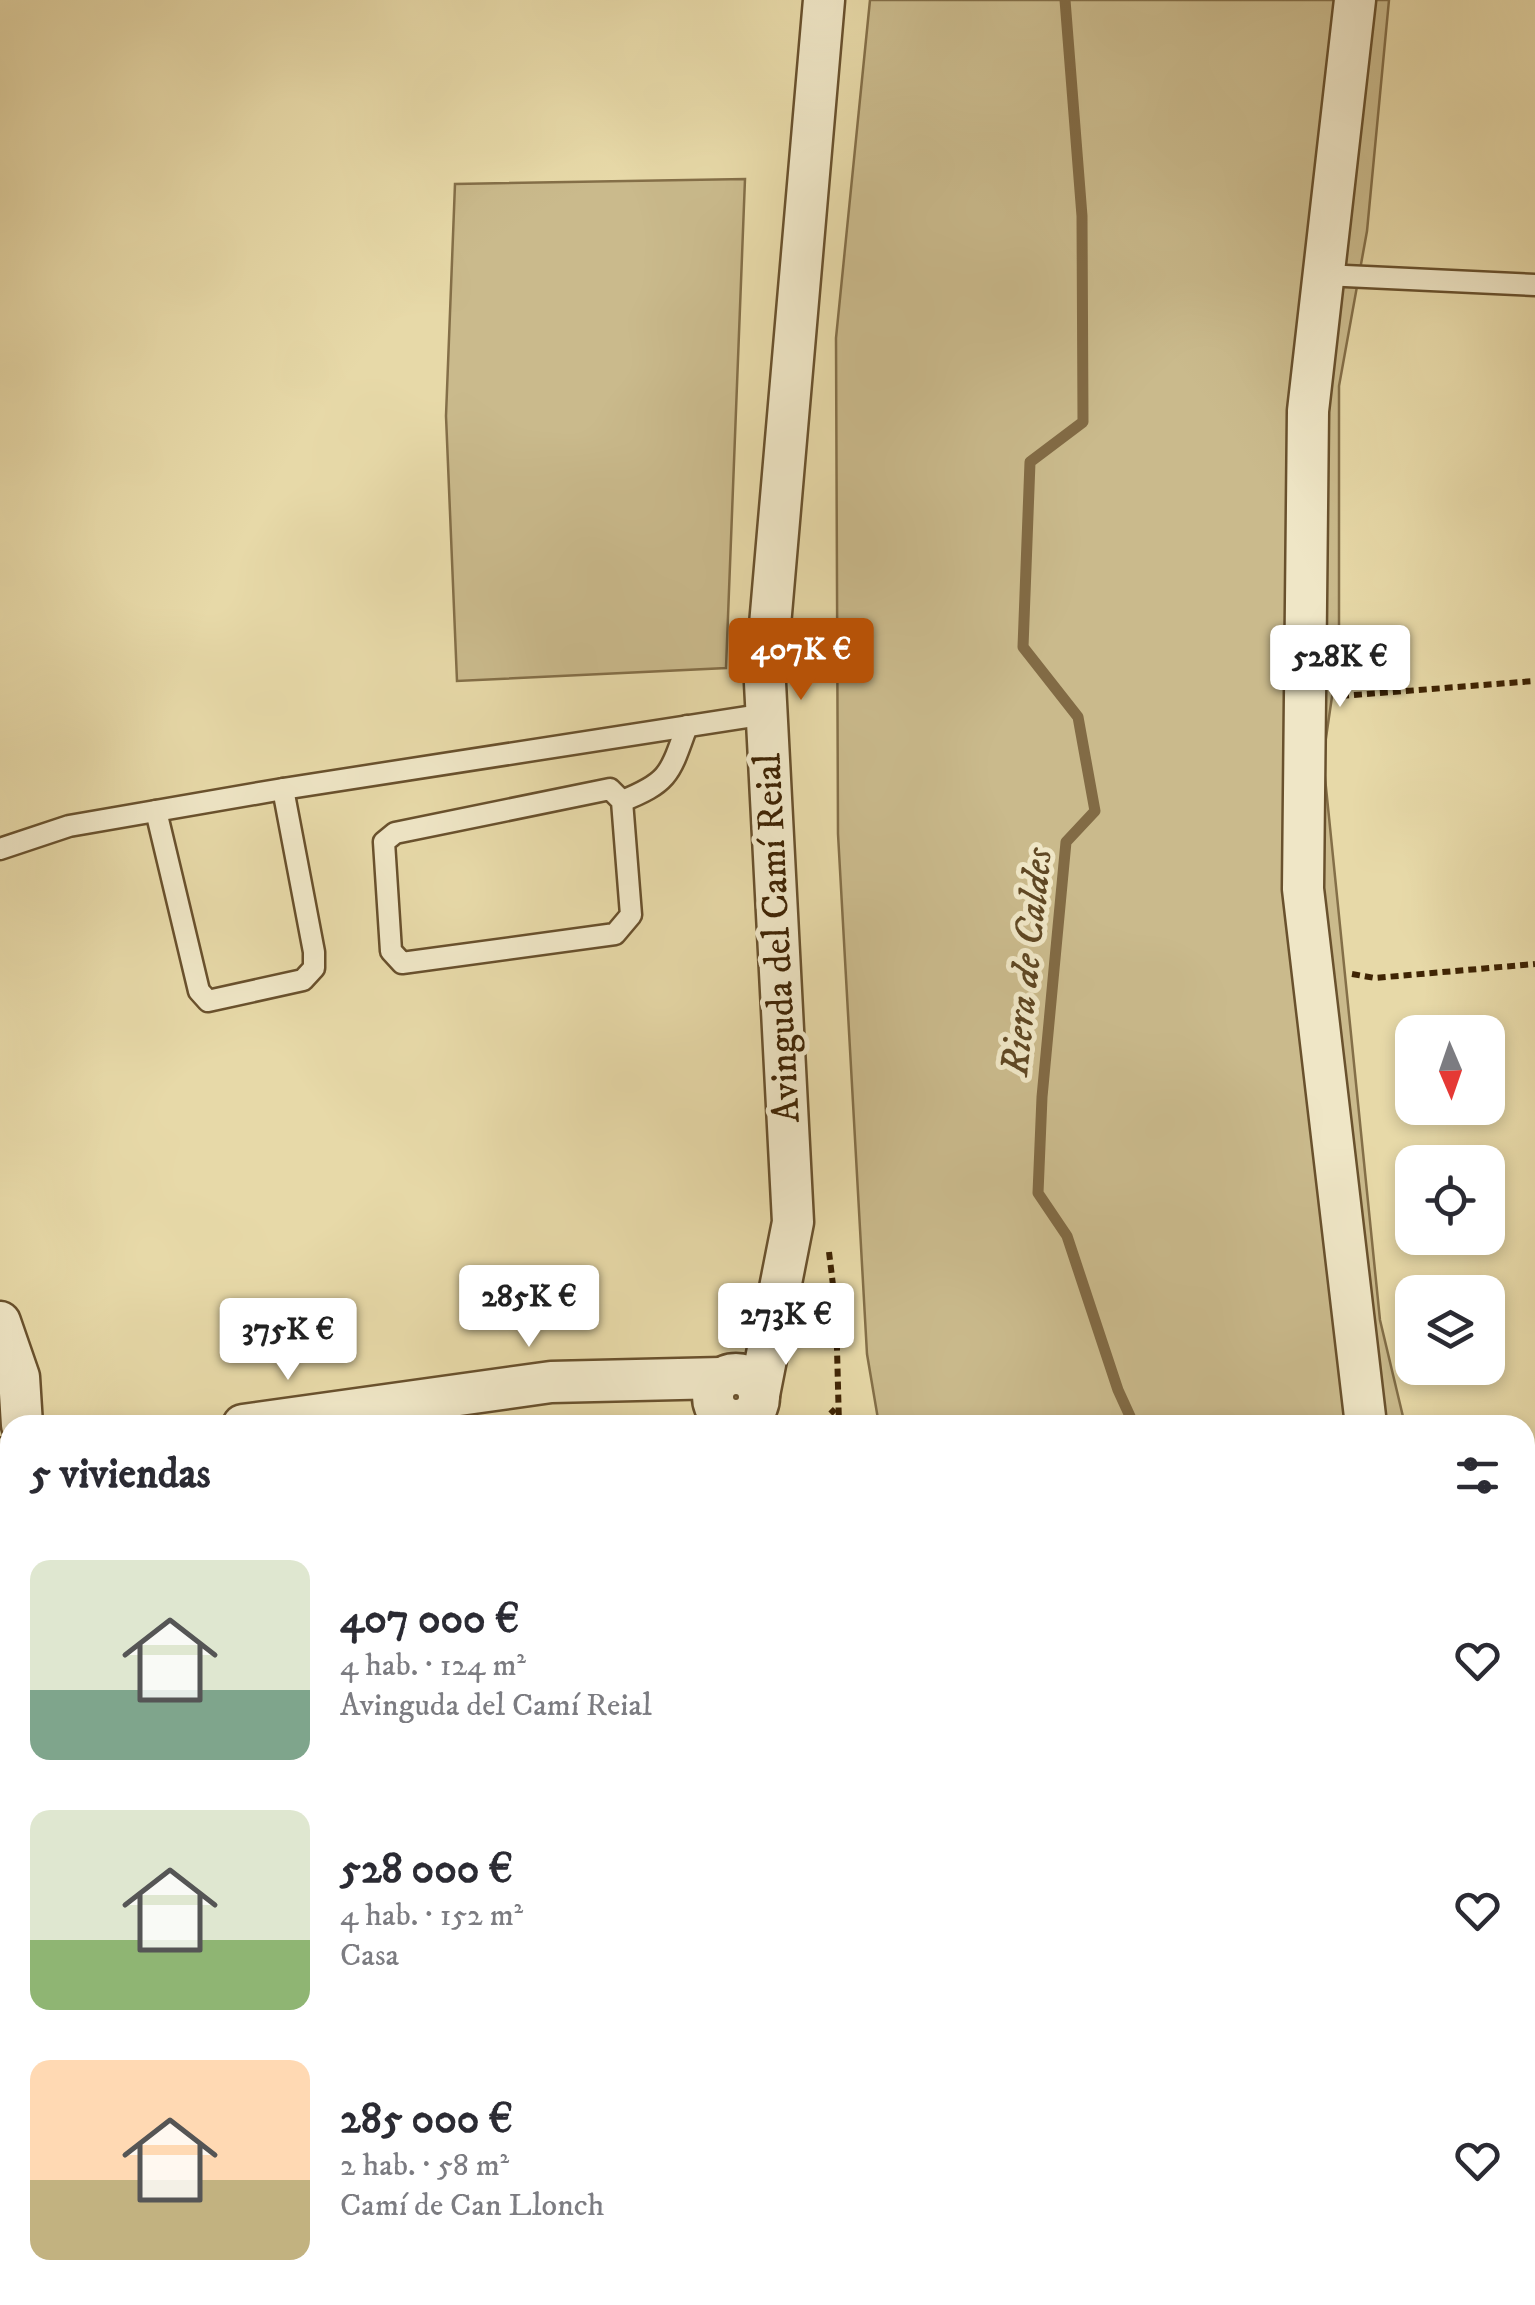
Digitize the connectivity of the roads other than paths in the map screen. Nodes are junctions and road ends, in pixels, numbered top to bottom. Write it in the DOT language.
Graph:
graph roads {
  1 [pos="824,0"];
  2 [pos="1355,0"];
  3 [pos="1324,274"];
  4 [pos="1535,285"];
  5 [pos="766,714"];
  6 [pos="686,726"];
  7 [pos="283,790"];
  8 [pos="622,802"];
  9 [pos="156,812"];
  10 [pos="0,849"];
  11 [pos="0,1322"];
  12 [pos="748,1413"];
  13 [pos="21,1415"];
  14 [pos="363,1415"];
  15 [pos="724,1415"];
  16 [pos="1365,1415"];
  1 -- 5 [label="street, Avinguda del Camí Reial"];
  2 -- 3 [label="street"];
  3 -- 4 [label="lane"];
  3 -- 16 [label="street"];
  5 -- 6 [label="lane"];
  5 -- 12 [label="street, Avinguda del Camí Reial"];
  6 -- 7 [label="lane"];
  6 -- 8 [label="lane"];
  7 -- 9 [label="lane"];
  7 -- 9 [label="lane"];
  8 -- 8 [label="lane"];
  9 -- 10 [label="lane"];
  11 -- 13 [label="street"];
  14 -- 15 [label="street"];
}
